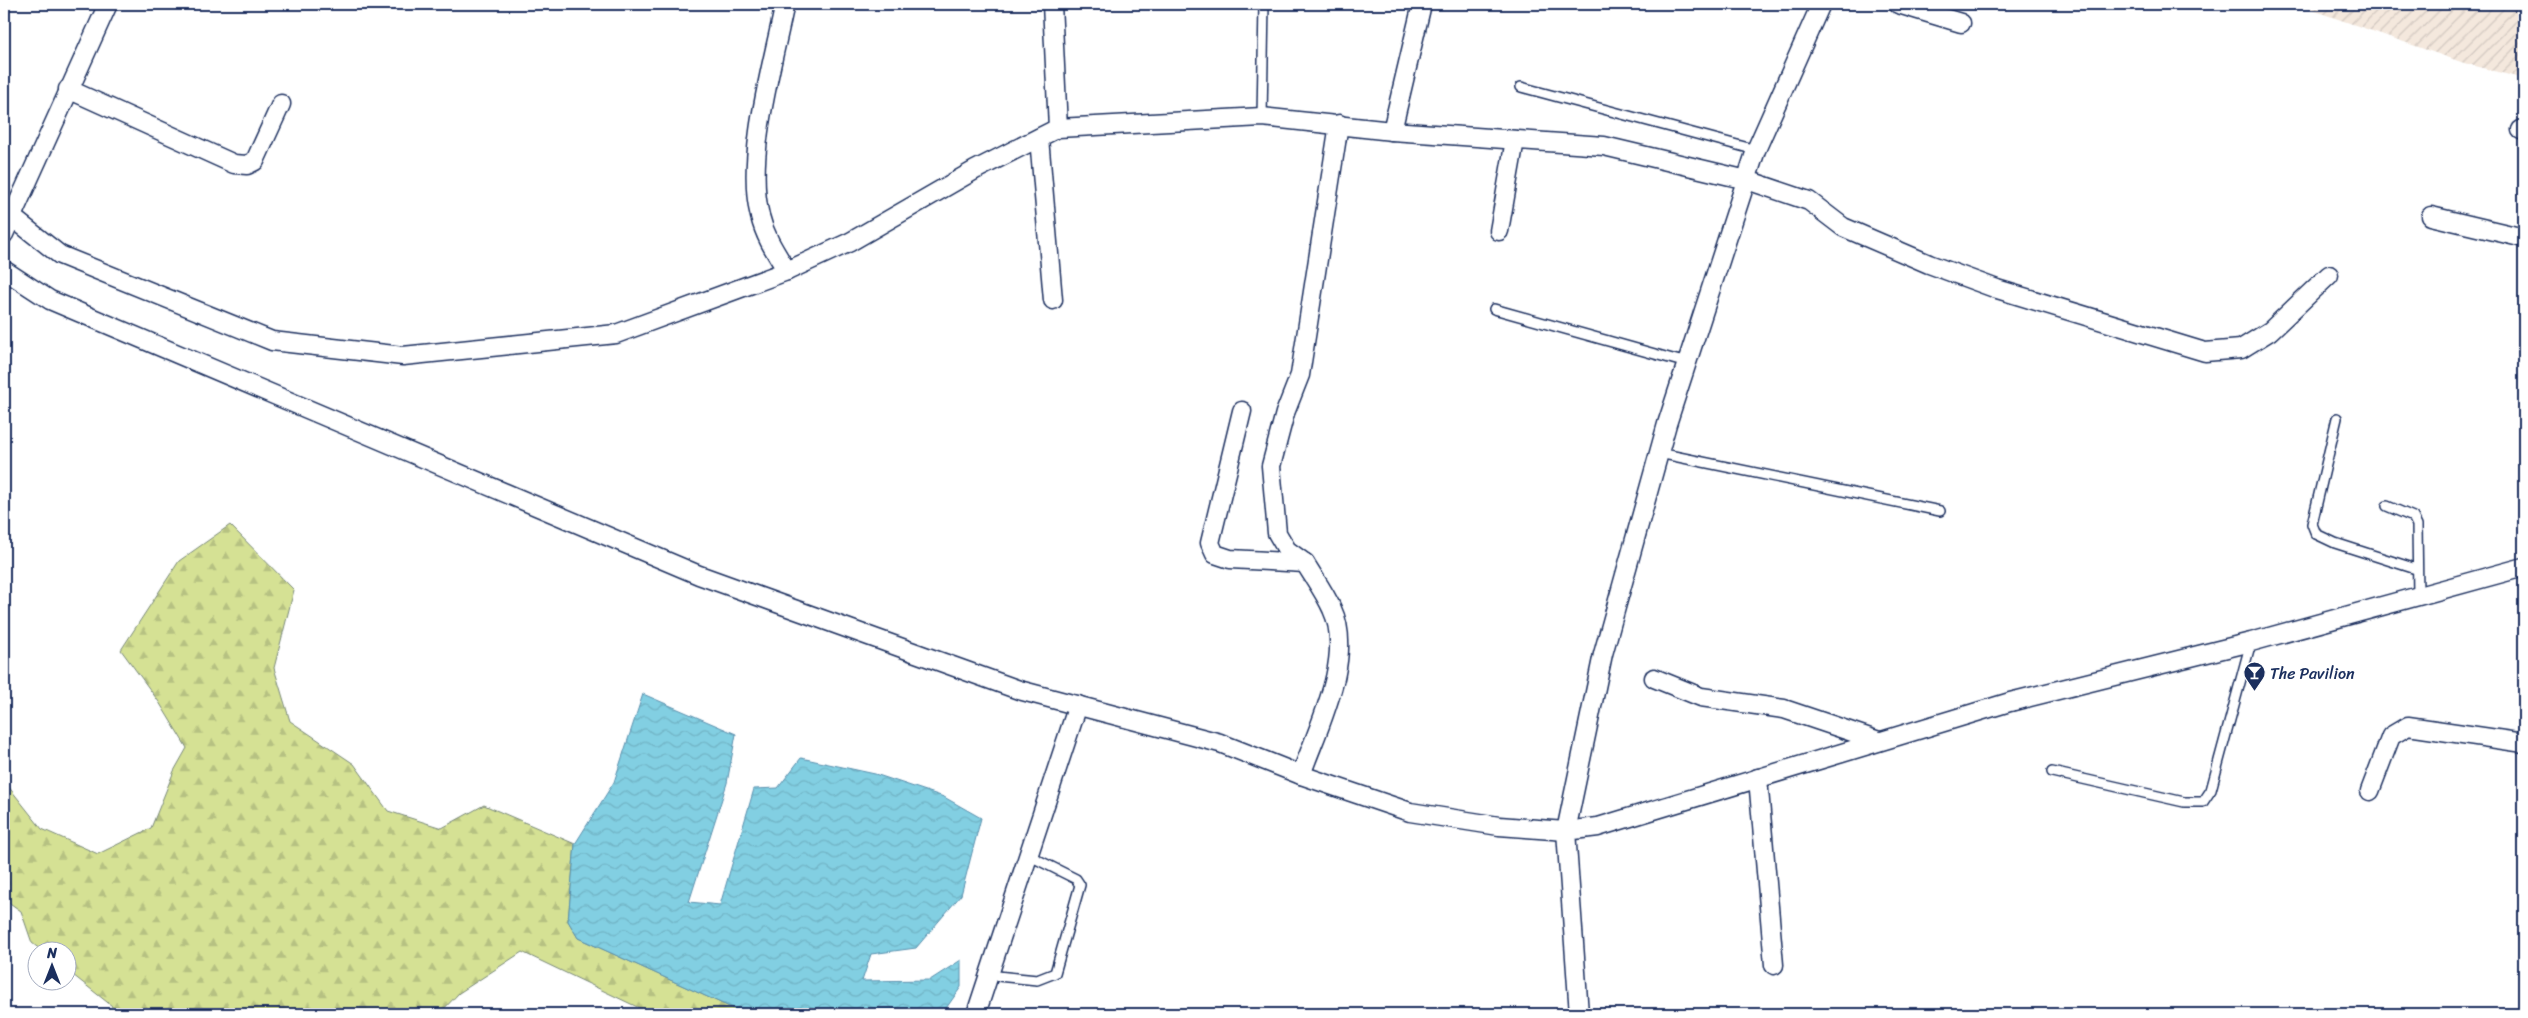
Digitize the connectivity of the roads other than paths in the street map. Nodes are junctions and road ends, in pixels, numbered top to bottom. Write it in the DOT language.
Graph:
graph roads {
  1 [pos="108,4"];
  2 [pos="1052,4"];
  3 [pos="1264,4"];
  4 [pos="1422,4"];
  5 [pos="1821,4"];
  6 [pos="1898,4"];
  7 [pos="784,8"];
  8 [pos="1960,24"];
  9 [pos="1521,87"];
  10 [pos="68,89"];
  11 [pos="281,104"];
  12 [pos="1262,117"];
  13 [pos="1339,124"];
  14 [pos="1058,128"];
  15 [pos="1392,131"];
  16 [pos="1039,138"];
  17 [pos="1515,140"];
  18 [pos="1756,150"];
  19 [pos="1747,180"];
  20 [pos="2431,216"];
  21 [pos="12,217"];
  22 [pos="1499,231"];
  23 [pos="4,234"];
  24 [pos="2524,238"];
  25 [pos="4,270"];
  26 [pos="787,271"];
  27 [pos="2328,275"];
  28 [pos="1053,300"];
  29 [pos="1494,309"];
  30 [pos="1687,363"];
  31 [pos="1242,411"];
  32 [pos="2337,418"];
  33 [pos="1659,453"];
  34 [pos="2387,506"];
  35 [pos="1940,511"];
  36 [pos="1305,563"];
  37 [pos="2524,566"];
  38 [pos="2416,569"];
  39 [pos="2418,596"];
  40 [pos="2251,642"];
  41 [pos="1654,678"];
  42 [pos="1078,705"];
  43 [pos="1879,741"];
  44 [pos="2524,743"];
  45 [pos="2052,772"];
  46 [pos="1301,775"];
  47 [pos="1758,778"];
  48 [pos="2370,791"];
  49 [pos="1566,831"];
  50 [pos="1028,855"];
  51 [pos="1774,965"];
  52 [pos="988,976"];
  53 [pos="976,1014"];
  54 [pos="1579,1014"];
  1 -- 10 [label="street"];
  2 -- 14 [label="street"];
  3 -- 12 [label="lane"];
  4 -- 15 [label="street"];
  5 -- 18 [label="street"];
  6 -- 8 [label="street"];
  7 -- 26 [label="street"];
  9 -- 18 [label="lane"];
  10 -- 11 [label="street"];
  10 -- 21 [label="street"];
  12 -- 13 [label="street"];
  12 -- 14 [label="street"];
  13 -- 15 [label="street"];
  13 -- 36 [label="street"];
  14 -- 16 [label="street"];
  15 -- 17 [label="street"];
  16 -- 26 [label="street"];
  16 -- 28 [label="street"];
  17 -- 19 [label="street"];
  17 -- 22 [label="street"];
  18 -- 19 [label="street"];
  19 -- 27 [label="street"];
  19 -- 30 [label="street"];
  20 -- 24 [label="street"];
  21 -- 23 [label="street"];
  21 -- 26 [label="street"];
  25 -- 42 [label="street"];
  29 -- 30 [label="lane"];
  30 -- 33 [label="street"];
  31 -- 36 [label="street"];
  32 -- 38 [label="lane"];
  33 -- 35 [label="lane"];
  33 -- 49 [label="street"];
  34 -- 38 [label="lane"];
  36 -- 46 [label="street"];
  37 -- 39 [label="street"];
  38 -- 39 [label="lane"];
  39 -- 40 [label="street"];
  40 -- 43 [label="street"];
  40 -- 45 [label="lane"];
  41 -- 43 [label="street"];
  42 -- 46 [label="street"];
  42 -- 50 [label="street"];
  43 -- 47 [label="street"];
  44 -- 48 [label="street"];
  46 -- 49 [label="street"];
  47 -- 49 [label="street"];
  47 -- 51 [label="street"];
  49 -- 54 [label="street"];
  50 -- 52 [label="street"];
  50 -- 52 [label="lane"];
  52 -- 53 [label="street"];
}
